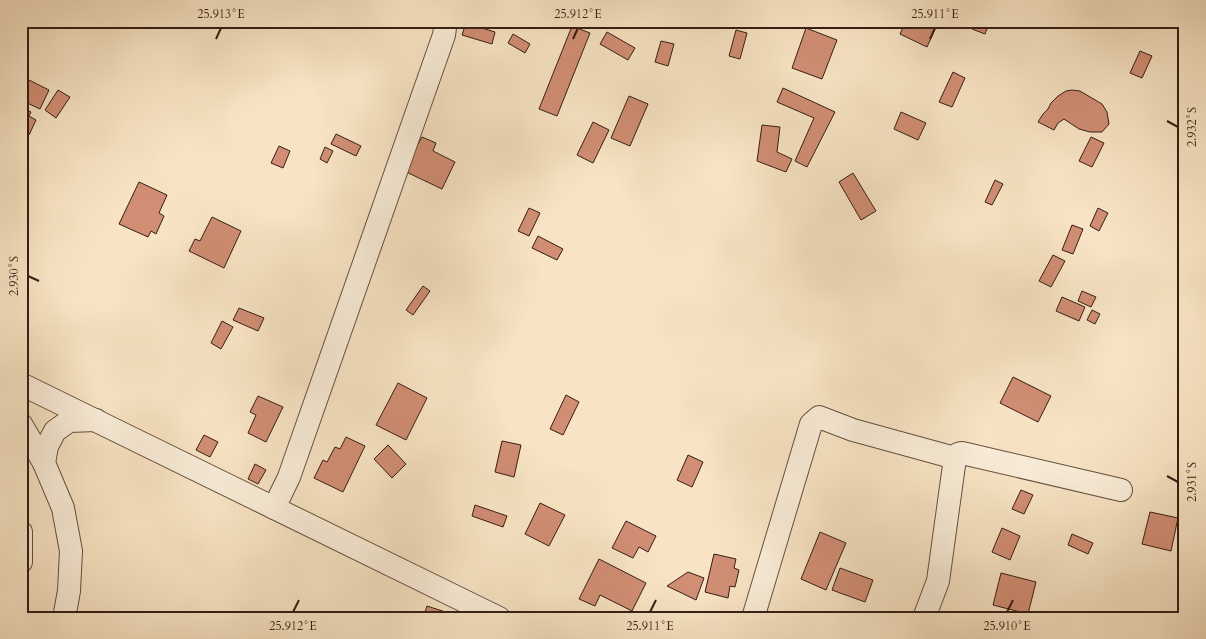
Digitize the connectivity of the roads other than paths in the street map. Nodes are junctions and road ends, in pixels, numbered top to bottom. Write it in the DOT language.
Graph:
graph roads {
  1 [pos="446,21"];
  2 [pos="21,384"];
  3 [pos="96,420"];
  4 [pos="21,424"];
  5 [pos="955,458"];
  6 [pos="44,464"];
  7 [pos="1122,490"];
  8 [pos="274,508"];
  9 [pos="21,532"];
  10 [pos="21,562"];
  11 [pos="64,618"];
  12 [pos="500,618"];
  13 [pos="753,618"];
  14 [pos="924,618"];
  1 -- 8 [label="street"];
  2 -- 3 [label="street"];
  3 -- 6 [label="street"];
  3 -- 8 [label="street"];
  4 -- 6 [label="street"];
  5 -- 7 [label="street"];
  5 -- 13 [label="street"];
  5 -- 14 [label="street"];
  6 -- 11 [label="street"];
  8 -- 12 [label="street"];
  9 -- 10 [label="street"];
}
